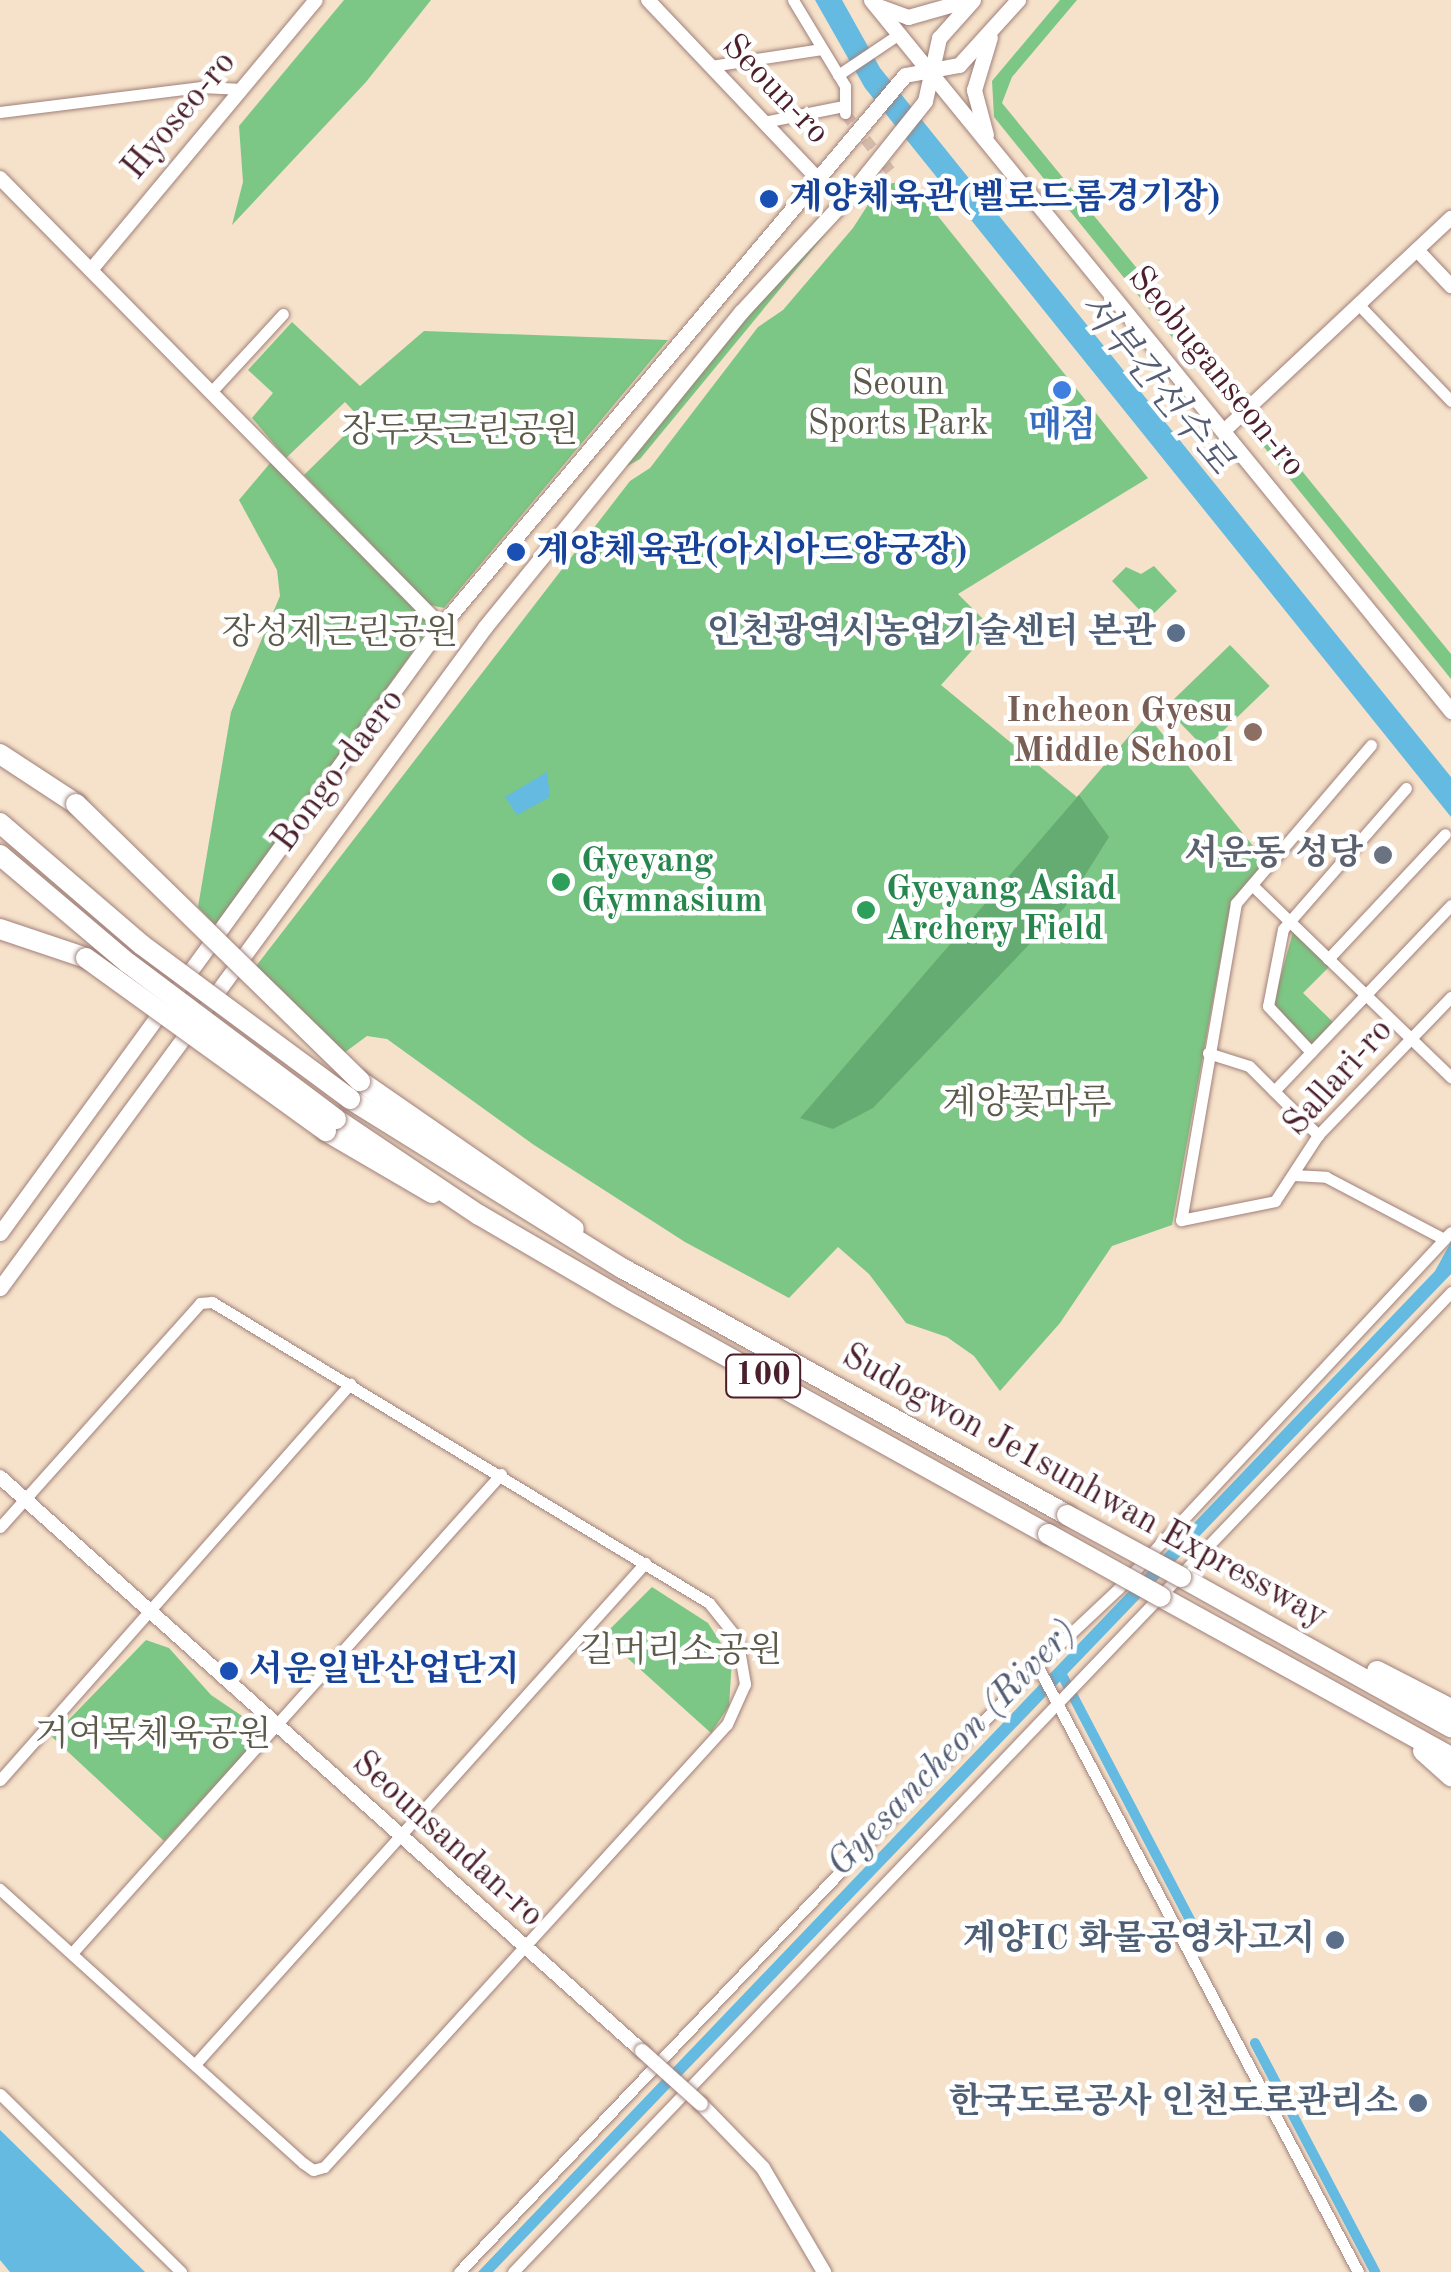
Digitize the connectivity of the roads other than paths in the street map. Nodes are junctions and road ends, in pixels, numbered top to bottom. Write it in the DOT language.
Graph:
graph roads {
  1 [pos="316,0"];
  2 [pos="648,0"];
  3 [pos="793,0"];
  4 [pos="971,0"];
  5 [pos="1018,0"];
  6 [pos="873,2"];
  7 [pos="991,32"];
  8 [pos="898,34"];
  9 [pos="822,49"];
  10 [pos="710,66"];
  11 [pos="841,74"];
  12 [pos="932,74"];
  13 [pos="242,90"];
  14 [pos="0,112"];
  15 [pos="764,122"];
  16 [pos="989,144"];
  17 [pos="0,178"];
  18 [pos="818,179"];
  19 [pos="1451,218"];
  20 [pos="1417,250"];
  21 [pos="91,270"];
  22 [pos="1451,286"];
  23 [pos="1359,305"];
  24 [pos="282,314"];
  25 [pos="211,392"];
  26 [pos="1451,402"];
  27 [pos="1225,430"];
  28 [pos="441,626"];
  29 [pos="1451,711"];
  30 [pos="1371,746"];
  31 [pos="0,754"];
  32 [pos="1406,788"];
  33 [pos="0,823"];
  34 [pos="1445,834"];
  35 [pos="0,854"];
  36 [pos="1252,885"];
  37 [pos="1451,905"];
  38 [pos="1290,922"];
  39 [pos="0,929"];
  40 [pos="1328,959"];
  41 [pos="1366,995"];
  42 [pos="1451,996"];
  43 [pos="158,1016"];
  44 [pos="186,1035"];
  45 [pos="1410,1038"];
  46 [pos="1312,1052"];
  47 [pos="1208,1053"];
  48 [pos="1451,1077"];
  49 [pos="355,1090"];
  50 [pos="1274,1091"];
  51 [pos="331,1125"];
  52 [pos="1318,1135"];
  53 [pos="1293,1176"];
  54 [pos="0,1233"];
  55 [pos="1447,1236"];
  56 [pos="0,1288"];
  57 [pos="1451,1292"];
  58 [pos="350,1384"];
  59 [pos="501,1474"];
  60 [pos="0,1478"];
  61 [pos="25,1500"];
  62 [pos="0,1527"];
  63 [pos="645,1564"];
  64 [pos="151,1612"];
  65 [pos="1265,1623"];
  66 [pos="1038,1666"];
  67 [pos="1064,1697"];
  68 [pos="1451,1709"];
  69 [pos="1395,1726"];
  70 [pos="277,1727"];
  71 [pos="1451,1727"];
  72 [pos="1451,1757"];
  73 [pos="1451,1776"];
  74 [pos="0,1780"];
  75 [pos="400,1837"];
  76 [pos="0,1889"];
  77 [pos="524,1950"];
  78 [pos="72,1954"];
  79 [pos="197,2062"];
  80 [pos="0,2094"];
  81 [pos="181,2272"];
  82 [pos="459,2272"];
  83 [pos="513,2272"];
  84 [pos="824,2272"];
  85 [pos="1358,2272"];
  1 -- 13 [label="street, Hyoseo-ro"];
  2 -- 10 [label="street, Seoun-ro"];
  3 -- 9 [label="street"];
  4 -- 6 [label="main road"];
  4 -- 12 [label="main road, Bongo-daero"];
  5 -- 7 [label="main road, Bongo-daero"];
  6 -- 8 [label="main road, Seobuganseon-ro"];
  7 -- 12 [label="main road, Bongo-daero"];
  7 -- 16 [label="main road"];
  8 -- 11 [label="street"];
  8 -- 12 [label="main road, Seobuganseon-ro"];
  9 -- 10 [label="street"];
  9 -- 11 [label="street"];
  10 -- 15 [label="street, Seoun-ro"];
  11 -- 15 [label="street"];
  12 -- 16 [label="main road, Seobuganseon-ro"];
  12 -- 18 [label="main road, Bongo-daero"];
  12 -- 44 [label="main road, Bongo-daero"];
  13 -- 14 [label="street"];
  13 -- 21 [label="street, Hyoseo-ro"];
  15 -- 18 [label="street, Seoun-ro"];
  16 -- 27 [label="main road, Seobuganseon-ro"];
  17 -- 21 [label="street"];
  18 -- 28 [label="main road, Bongo-daero"];
  19 -- 20 [label="street"];
  20 -- 22 [label="street"];
  20 -- 23 [label="street"];
  21 -- 25 [label="street"];
  23 -- 26 [label="street"];
  23 -- 27 [label="street"];
  24 -- 25 [label="street"];
  25 -- 28 [label="street"];
  27 -- 29 [label="main road, Seobuganseon-ro"];
  28 -- 43 [label="main road, Bongo-daero"];
  30 -- 36 [label="street"];
  31 -- 49 [label="highway, bridge"];
  32 -- 38 [label="street"];
  33 -- 49 [label="highway, bridge"];
  34 -- 40 [label="street"];
  35 -- 51 [label="highway, Sudogwon Je1sunhwan Expressway / 100, bridge"];
  36 -- 38 [label="street"];
  36 -- 47 [label="street"];
  37 -- 41 [label="street"];
  38 -- 40 [label="street"];
  38 -- 46 [label="street"];
  39 -- 51 [label="highway, bridge"];
  40 -- 41 [label="street"];
  41 -- 45 [label="street"];
  41 -- 46 [label="street"];
  42 -- 45 [label="street, Sallari-ro"];
  43 -- 44 [label="main road"];
  43 -- 54 [label="main road, Bongo-daero"];
  44 -- 56 [label="main road, Bongo-daero"];
  45 -- 48 [label="street"];
  45 -- 52 [label="street, Sallari-ro"];
  46 -- 50 [label="street"];
  47 -- 50 [label="street"];
  47 -- 53 [label="street, Sallari-ro"];
  49 -- 65 [label="highway, Sudogwon Je1sunhwan Expressway / 100, bridge"];
  50 -- 52 [label="street"];
  51 -- 69 [label="highway, Sudogwon Je1sunhwan Expressway / 100, bridge"];
  52 -- 53 [label="street, Sallari-ro"];
  53 -- 55 [label="street"];
  55 -- 66 [label="street"];
  57 -- 67 [label="street"];
  58 -- 59 [label="street"];
  58 -- 61 [label="street"];
  58 -- 64 [label="street"];
  59 -- 63 [label="street"];
  59 -- 70 [label="street"];
  60 -- 61 [label="street, Seounsandan-ro"];
  61 -- 62 [label="street"];
  61 -- 64 [label="street, Seounsandan-ro"];
  63 -- 75 [label="street"];
  63 -- 77 [label="street"];
  64 -- 70 [label="street, Seounsandan-ro"];
  64 -- 74 [label="street"];
  65 -- 68 [label="highway"];
  65 -- 71 [label="highway, Sudogwon Je1sunhwan Expressway / 100"];
  66 -- 67 [label="street"];
  66 -- 82 [label="street"];
  67 -- 83 [label="street"];
  67 -- 85 [label="street"];
  69 -- 72 [label="highway, Sudogwon Je1sunhwan Expressway / 100"];
  69 -- 73 [label="highway"];
  70 -- 75 [label="street, Seounsandan-ro"];
  70 -- 78 [label="street"];
  75 -- 77 [label="street, Seounsandan-ro"];
  75 -- 79 [label="street"];
  76 -- 78 [label="street"];
  77 -- 79 [label="street"];
  77 -- 84 [label="street, Seounsandan-ro, bridge"];
  78 -- 79 [label="street"];
  80 -- 81 [label="street"];
}
